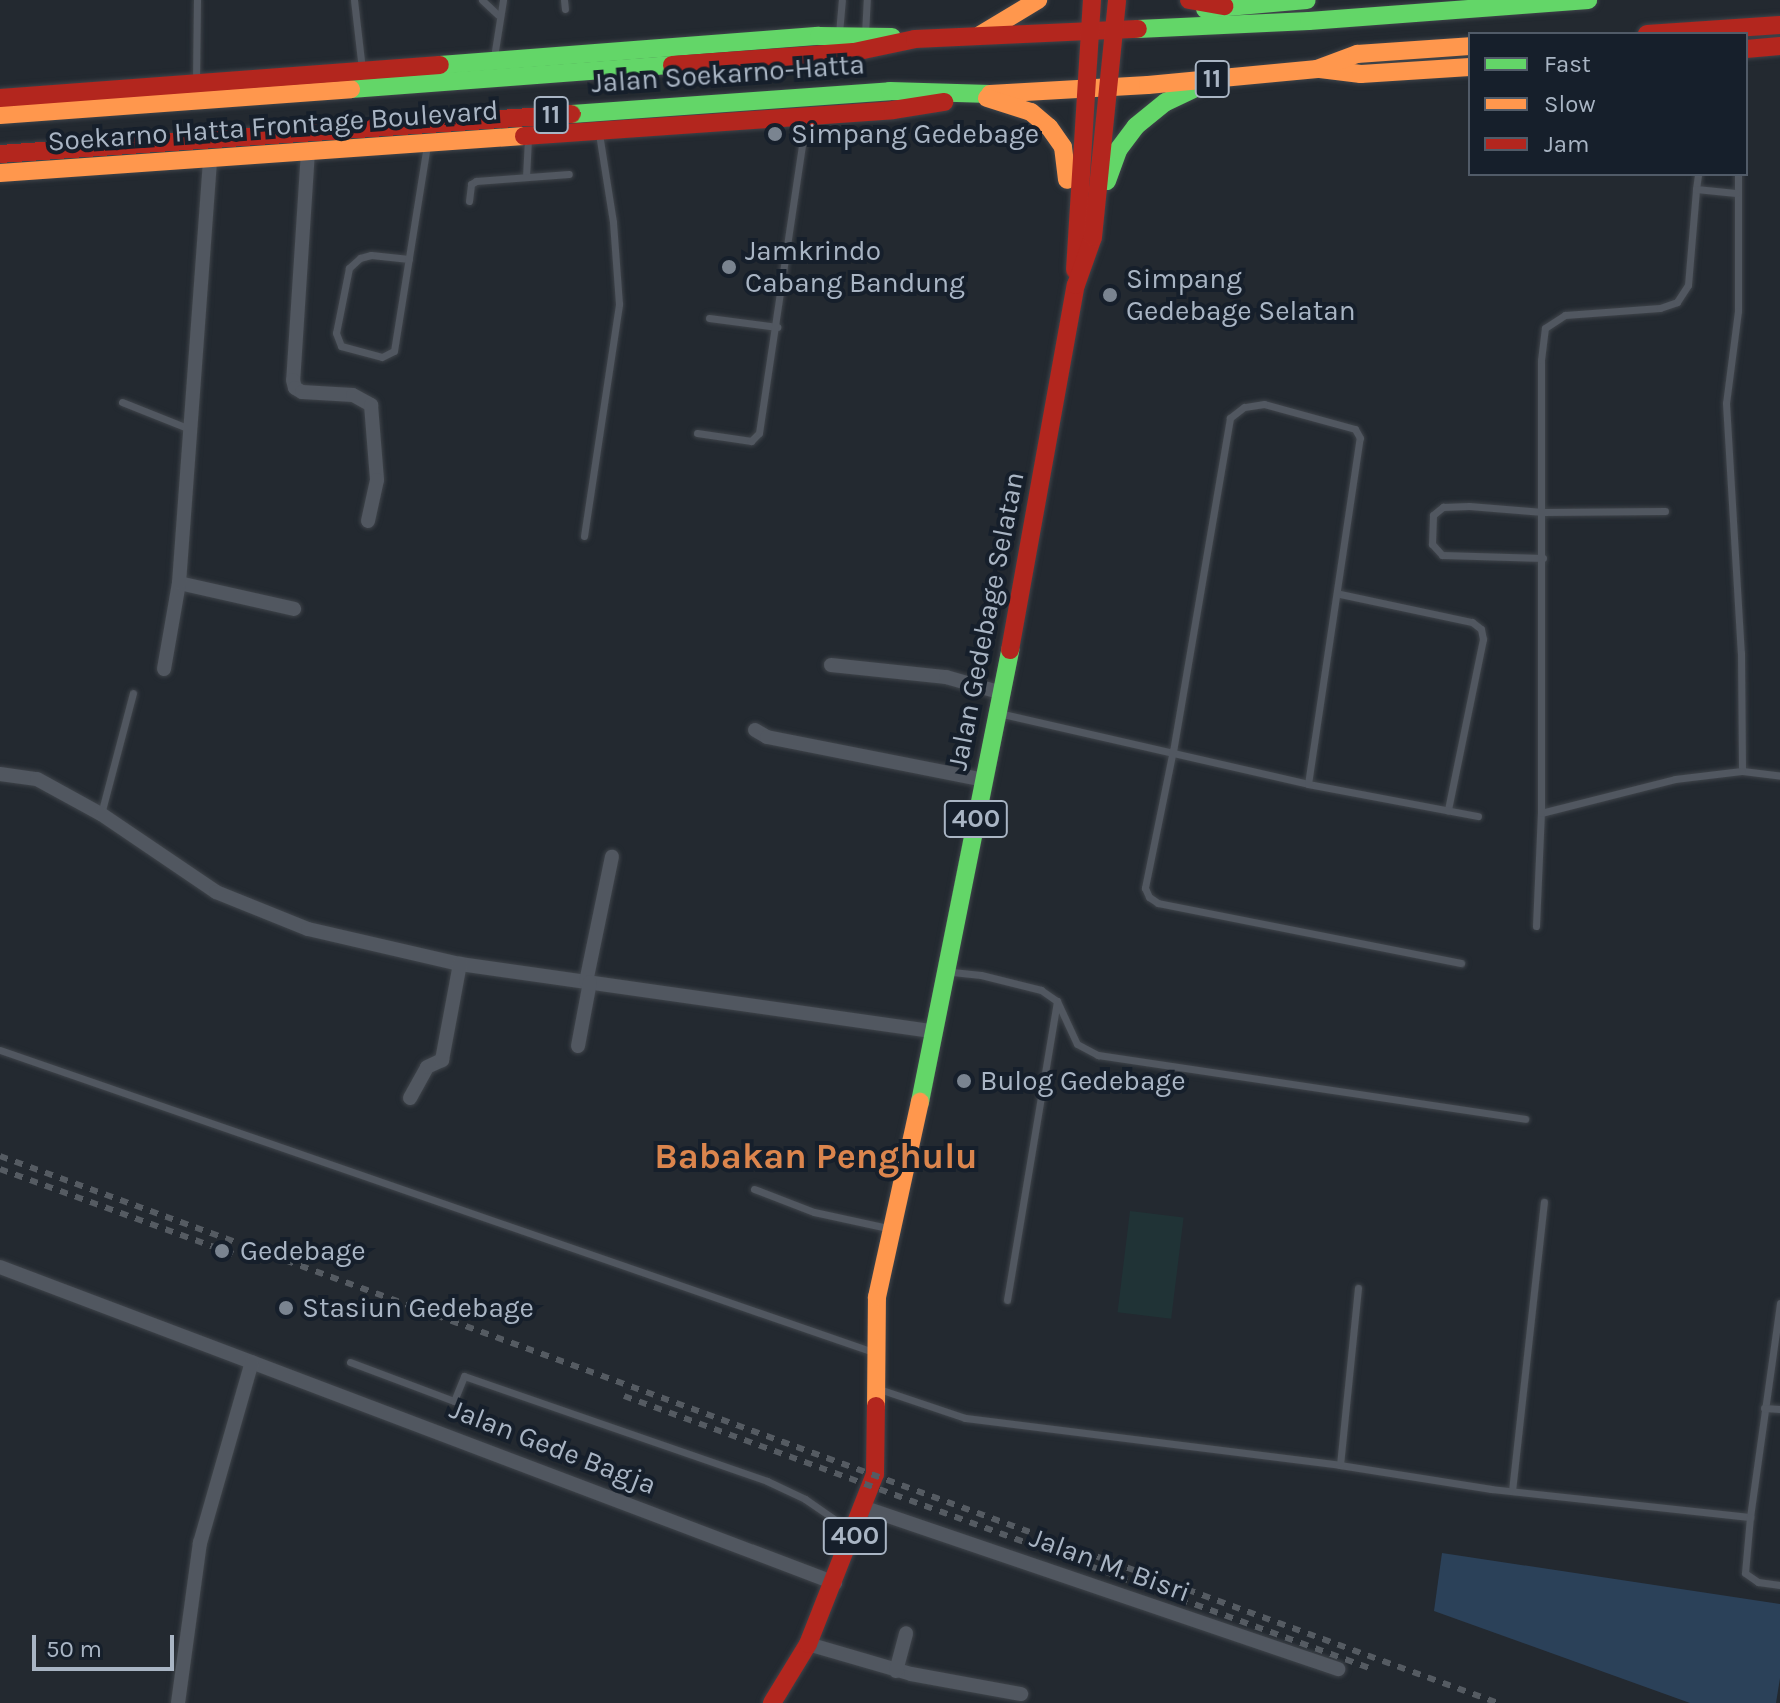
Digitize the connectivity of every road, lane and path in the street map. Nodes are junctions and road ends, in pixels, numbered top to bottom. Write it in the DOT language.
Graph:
graph roads {
  1 [pos="197,0"];
  2 [pos="354,0"];
  3 [pos="482,0"];
  4 [pos="503,0"];
  5 [pos="564,0"];
  6 [pos="842,0"];
  7 [pos="867,0"];
  8 [pos="1038,0"];
  9 [pos="1092,0"];
  10 [pos="1117,0"];
  11 [pos="1189,0"];
  12 [pos="1307,0"];
  13 [pos="1588,0"];
  14 [pos="1272,1"];
  15 [pos="1224,6"];
  16 [pos="565,9"];
  17 [pos="498,15"];
  18 [pos="1780,25"];
  19 [pos="1114,28"];
  20 [pos="1146,28"];
  21 [pos="1089,30"];
  22 [pos="1677,32"];
  23 [pos="839,35"];
  24 [pos="865,35"];
  25 [pos="980,35"];
  26 [pos="915,39"];
  27 [pos="1468,46"];
  28 [pos="1780,46"];
  29 [pos="1748,49"];
  30 [pos="494,59"];
  31 [pos="1468,67"];
  32 [pos="1317,69"];
  33 [pos="362,71"];
  34 [pos="1220,78"];
  35 [pos="196,83"];
  36 [pos="145,87"];
  37 [pos="1107,88"];
  38 [pos="1084,89"];
  39 [pos="981,95"];
  40 [pos="0,98"];
  41 [pos="112,107"];
  42 [pos="0,115"];
  43 [pos="806,116"];
  44 [pos="599,130"];
  45 [pos="528,136"];
  46 [pos="428,143"];
  47 [pos="121,145"];
  48 [pos="308,151"];
  49 [pos="0,154"];
  50 [pos="210,158"];
  51 [pos="155,162"];
  52 [pos="0,173"];
  53 [pos="569,174"];
  54 [pos="1698,176"];
  55 [pos="1738,176"];
  56 [pos="526,177"];
  57 [pos="1696,189"];
  58 [pos="1736,193"];
  59 [pos="469,201"];
  60 [pos="1093,237"];
  61 [pos="1074,249"];
  62 [pos="409,259"];
  63 [pos="1076,285"];
  64 [pos="709,318"];
  65 [pos="777,327"];
  66 [pos="122,402"];
  67 [pos="190,429"];
  68 [pos="697,433"];
  69 [pos="1665,511"];
  70 [pos="1543,512"];
  71 [pos="368,521"];
  72 [pos="584,536"];
  73 [pos="1543,558"];
  74 [pos="179,583"];
  75 [pos="1340,594"];
  76 [pos="294,609"];
  77 [pos="831,665"];
  78 [pos="164,669"];
  79 [pos="133,693"];
  80 [pos="1002,693"];
  81 [pos="998,713"];
  82 [pos="755,730"];
  83 [pos="1173,750"];
  84 [pos="1742,771"];
  85 [pos="0,774"];
  86 [pos="1780,776"];
  87 [pos="984,780"];
  88 [pos="1308,784"];
  89 [pos="1448,810"];
  90 [pos="1541,813"];
  91 [pos="101,814"];
  92 [pos="1478,816"];
  93 [pos="612,857"];
  94 [pos="1536,926"];
  95 [pos="1461,963"];
  96 [pos="460,964"];
  97 [pos="946,971"];
  98 [pos="588,982"];
  99 [pos="1057,1001"];
  100 [pos="935,1032"];
  101 [pos="578,1046"];
  102 [pos="0,1050"];
  103 [pos="410,1098"];
  104 [pos="1525,1119"];
  105 [pos="754,1189"];
  106 [pos="1544,1202"];
  107 [pos="894,1230"];
  108 [pos="0,1267"];
  109 [pos="1358,1288"];
  110 [pos="1007,1300"];
  111 [pos="1780,1303"];
  112 [pos="875,1352"];
  113 [pos="252,1362"];
  114 [pos="350,1362"];
  115 [pos="885,1391"];
  116 [pos="1764,1408"];
  117 [pos="1780,1409"];
  118 [pos="1340,1465"];
  119 [pos="1512,1491"];
  120 [pos="865,1508"];
  121 [pos="1750,1517"];
  122 [pos="855,1533"];
  123 [pos="835,1583"];
  124 [pos="1780,1585"];
  125 [pos="906,1633"];
  126 [pos="808,1644"];
  127 [pos="1338,1669"];
  128 [pos="896,1671"];
  129 [pos="1021,1694"];
  130 [pos="178,1703"];
  131 [pos="772,1703"];
  1 -- 35 [label="lane"];
  2 -- 33 [label="lane"];
  3 -- 17 [label="lane"];
  4 -- 17 [label="lane"];
  5 -- 16 [label="lane"];
  6 -- 23 [label="lane"];
  7 -- 24 [label="lane"];
  8 -- 25 [label="main road"];
  9 -- 21 [label="main road, Jalan Gedebage Selatan"];
  10 -- 19 [label="main road, Jalan Gedebage Selatan"];
  11 -- 15 [label="main road"];
  12 -- 14 [label="main road, Jalan Soekarno-Hatta"];
  13 -- 20 [label="main road, Jalan Soekarno-Hatta / 11"];
  14 -- 15 [label="main road, Jalan Soekarno-Hatta"];
  15 -- 20 [label="main road, Jalan Soekarno-Hatta"];
  17 -- 30 [label="lane"];
  18 -- 22 [label="main road"];
  19 -- 20 [label="main road, Jalan Soekarno-Hatta / 11"];
  19 -- 21 [label="main road, Jalan Soekarno-Hatta / 11"];
  19 -- 37 [label="main road, Jalan Gedebage Selatan"];
  21 -- 25 [label="main road, Jalan Soekarno-Hatta / 11"];
  21 -- 38 [label="main road, Jalan Gedebage Selatan"];
  23 -- 24 [label="main road, Soekarno Hatta Frontage Boulevard"];
  23 -- 30 [label="main road, Soekarno Hatta Frontage Boulevard"];
  24 -- 26 [label="main road, Soekarno Hatta Frontage Boulevard"];
  25 -- 26 [label="main road, Jalan Soekarno-Hatta / 11"];
  26 -- 41 [label="main road, Jalan Soekarno-Hatta / 11"];
  27 -- 32 [label="main road, Jalan Soekarno-Hatta / 11"];
  28 -- 29 [label="main road"];
  30 -- 33 [label="main road, Soekarno Hatta Frontage Boulevard"];
  31 -- 32 [label="main road, Jalan Soekarno-Hatta"];
  32 -- 34 [label="main road, Jalan Soekarno-Hatta / 11"];
  33 -- 35 [label="main road, Soekarno Hatta Frontage Boulevard"];
  34 -- 37 [label="main road, Jalan Soekarno-Hatta / 11"];
  34 -- 60 [label="main road"];
  35 -- 36 [label="main road, Soekarno Hatta Frontage Boulevard"];
  36 -- 40 [label="main road, Soekarno Hatta Frontage Boulevard"];
  36 -- 41 [label="main road"];
  37 -- 38 [label="main road, Jalan Soekarno-Hatta / 11"];
  37 -- 60 [label="main road, Jalan Gedebage Selatan"];
  38 -- 39 [label="main road, Jalan Soekarno-Hatta / 11"];
  38 -- 61 [label="main road, Jalan Gedebage Selatan"];
  39 -- 43 [label="main road, Soekarno Hatta Frontage Boulevard"];
  39 -- 47 [label="main road, Jalan Soekarno-Hatta / 11"];
  39 -- 61 [label="main road"];
  41 -- 42 [label="main road, Jalan Soekarno-Hatta / 11"];
  43 -- 44 [label="main road, Soekarno Hatta Frontage Boulevard"];
  43 -- 65 [label="lane"];
  44 -- 45 [label="main road, Soekarno Hatta Frontage Boulevard"];
  44 -- 72 [label="lane"];
  45 -- 46 [label="main road, Soekarno Hatta Frontage Boulevard"];
  45 -- 56 [label="lane"];
  46 -- 48 [label="main road, Soekarno Hatta Frontage Boulevard"];
  46 -- 62 [label="lane"];
  47 -- 49 [label="main road, Jalan Soekarno-Hatta / 11"];
  47 -- 51 [label="main road"];
  48 -- 50 [label="main road, Soekarno Hatta Frontage Boulevard"];
  48 -- 71 [label="street"];
  50 -- 51 [label="main road, Soekarno Hatta Frontage Boulevard"];
  50 -- 67 [label="street"];
  51 -- 52 [label="main road, Soekarno Hatta Frontage Boulevard"];
  53 -- 56 [label="lane"];
  54 -- 57 [label="lane"];
  55 -- 58 [label="lane"];
  56 -- 59 [label="lane"];
  57 -- 58 [label="lane"];
  57 -- 70 [label="lane"];
  58 -- 84 [label="lane"];
  60 -- 63 [label="main road, Jalan Gedebage Selatan"];
  61 -- 63 [label="main road, Jalan Gedebage Selatan"];
  62 -- 62 [label="lane"];
  63 -- 80 [label="main road, Jalan Gedebage Selatan / 400"];
  64 -- 65 [label="lane"];
  65 -- 68 [label="lane"];
  66 -- 67 [label="lane"];
  67 -- 74 [label="street"];
  69 -- 70 [label="lane"];
  70 -- 73 [label="lane"];
  70 -- 73 [label="lane"];
  73 -- 90 [label="lane"];
  74 -- 76 [label="street"];
  74 -- 78 [label="street"];
  75 -- 83 [label="lane"];
  75 -- 88 [label="lane"];
  75 -- 89 [label="lane"];
  77 -- 80 [label="street"];
  79 -- 91 [label="lane"];
  80 -- 81 [label="main road, Jalan Gedebage Selatan / 400"];
  81 -- 83 [label="lane"];
  81 -- 87 [label="main road, Jalan Gedebage Selatan / 400"];
  82 -- 87 [label="street"];
  83 -- 88 [label="lane"];
  83 -- 95 [label="lane"];
  84 -- 86 [label="lane"];
  84 -- 90 [label="lane"];
  85 -- 91 [label="street"];
  87 -- 97 [label="main road, Jalan Gedebage Selatan / 400"];
  88 -- 89 [label="lane"];
  89 -- 92 [label="lane"];
  90 -- 94 [label="lane"];
  91 -- 96 [label="street"];
  93 -- 98 [label="street"];
  96 -- 98 [label="street"];
  96 -- 103 [label="street"];
  97 -- 99 [label="lane"];
  97 -- 100 [label="main road, Jalan Gedebage Selatan / 400"];
  98 -- 100 [label="street"];
  98 -- 101 [label="street"];
  99 -- 104 [label="lane"];
  99 -- 110 [label="lane"];
  100 -- 107 [label="main road, Jalan Gedebage Selatan / 400"];
  102 -- 112 [label="lane"];
  105 -- 107 [label="lane"];
  106 -- 119 [label="lane"];
  107 -- 112 [label="main road, Jalan Gedebage Selatan / 400"];
  108 -- 113 [label="street, Jalan Gede Bagja"];
  109 -- 118 [label="lane"];
  111 -- 116 [label="lane"];
  112 -- 115 [label="main road, Jalan Gedebage Selatan / 400"];
  113 -- 123 [label="street, Jalan Gede Bagja"];
  113 -- 130 [label="street"];
  114 -- 122 [label="lane"];
  115 -- 118 [label="lane"];
  115 -- 120 [label="main road, Jalan Gedebage Selatan / 400"];
  116 -- 117 [label="lane"];
  116 -- 121 [label="lane"];
  118 -- 119 [label="lane"];
  119 -- 121 [label="lane"];
  120 -- 122 [label="main road, Jalan Gedebage Selatan / 400"];
  120 -- 127 [label="street, Jalan M. Bisri"];
  121 -- 124 [label="lane"];
  122 -- 123 [label="main road, Jalan Gedebage Selatan / 400"];
  123 -- 126 [label="main road, Jalan Gedebage Selatan / 400"];
  125 -- 128 [label="street"];
  126 -- 128 [label="street"];
  126 -- 131 [label="main road, Jalan Gedebage Selatan / 400"];
  128 -- 129 [label="street"];
}
